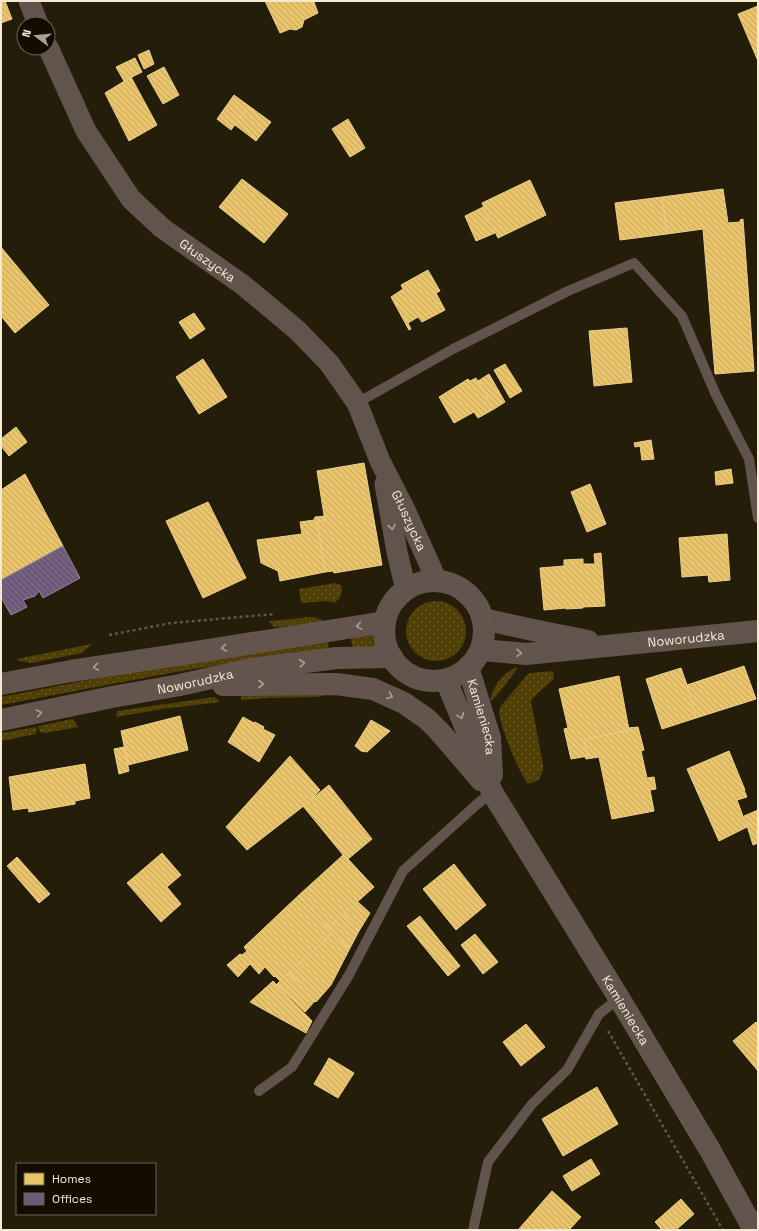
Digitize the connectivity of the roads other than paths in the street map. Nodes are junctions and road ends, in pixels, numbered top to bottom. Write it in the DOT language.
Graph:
graph roads {
  1 [pos="29,1"];
  2 [pos="35,16"];
  3 [pos="52,56"];
  4 [pos="358,403"];
  5 [pos="380,461"];
  6 [pos="758,518"];
  7 [pos="437,581"];
  8 [pos="406,590"];
  9 [pos="483,619"];
  10 [pos="385,622"];
  11 [pos="758,631"];
  12 [pos="613,645"];
  13 [pos="392,657"];
  14 [pos="474,659"];
  15 [pos="446,680"];
  16 [pos="1,684"];
  17 [pos="180,685"];
  18 [pos="1,720"];
  19 [pos="492,792"];
  20 [pos="619,998"];
  21 [pos="259,1091"];
  22 [pos="473,1230"];
  23 [pos="754,1230"];
  1 -- 2 [label="street"];
  3 -- 4 [label="street, Głuszycka"];
  4 -- 5 [label="street, Głuszycka"];
  4 -- 6 [label="lane"];
  5 -- 7 [label="street, Głuszycka"];
  5 -- 8 [label="street, Głuszycka, one-way"];
  7 -- 8 [label="main road"];
  7 -- 9 [label="main road"];
  8 -- 10 [label="main road"];
  9 -- 12 [label="street, Noworudzka"];
  9 -- 14 [label="main road"];
  10 -- 13 [label="main road"];
  10 -- 16 [label="main road, Noworudzka, one-way"];
  11 -- 12 [label="street, Noworudzka"];
  14 -- 12 [label="street, Noworudzka, one-way"];
  13 -- 15 [label="main road"];
  17 -- 13 [label="main road, Noworudzka, one-way"];
  14 -- 15 [label="main road"];
  14 -- 19 [label="main road, Kamieniecka"];
  15 -- 19 [label="main road, Kamieniecka, one-way"];
  18 -- 17 [label="main road, Noworudzka, one-way"];
  17 -- 19 [label="main road, one-way"];
  19 -- 20 [label="main road, Kamieniecka"];
  19 -- 21 [label="lane"];
  20 -- 22 [label="lane"];
  20 -- 23 [label="main road, Kamieniecka"];
}
